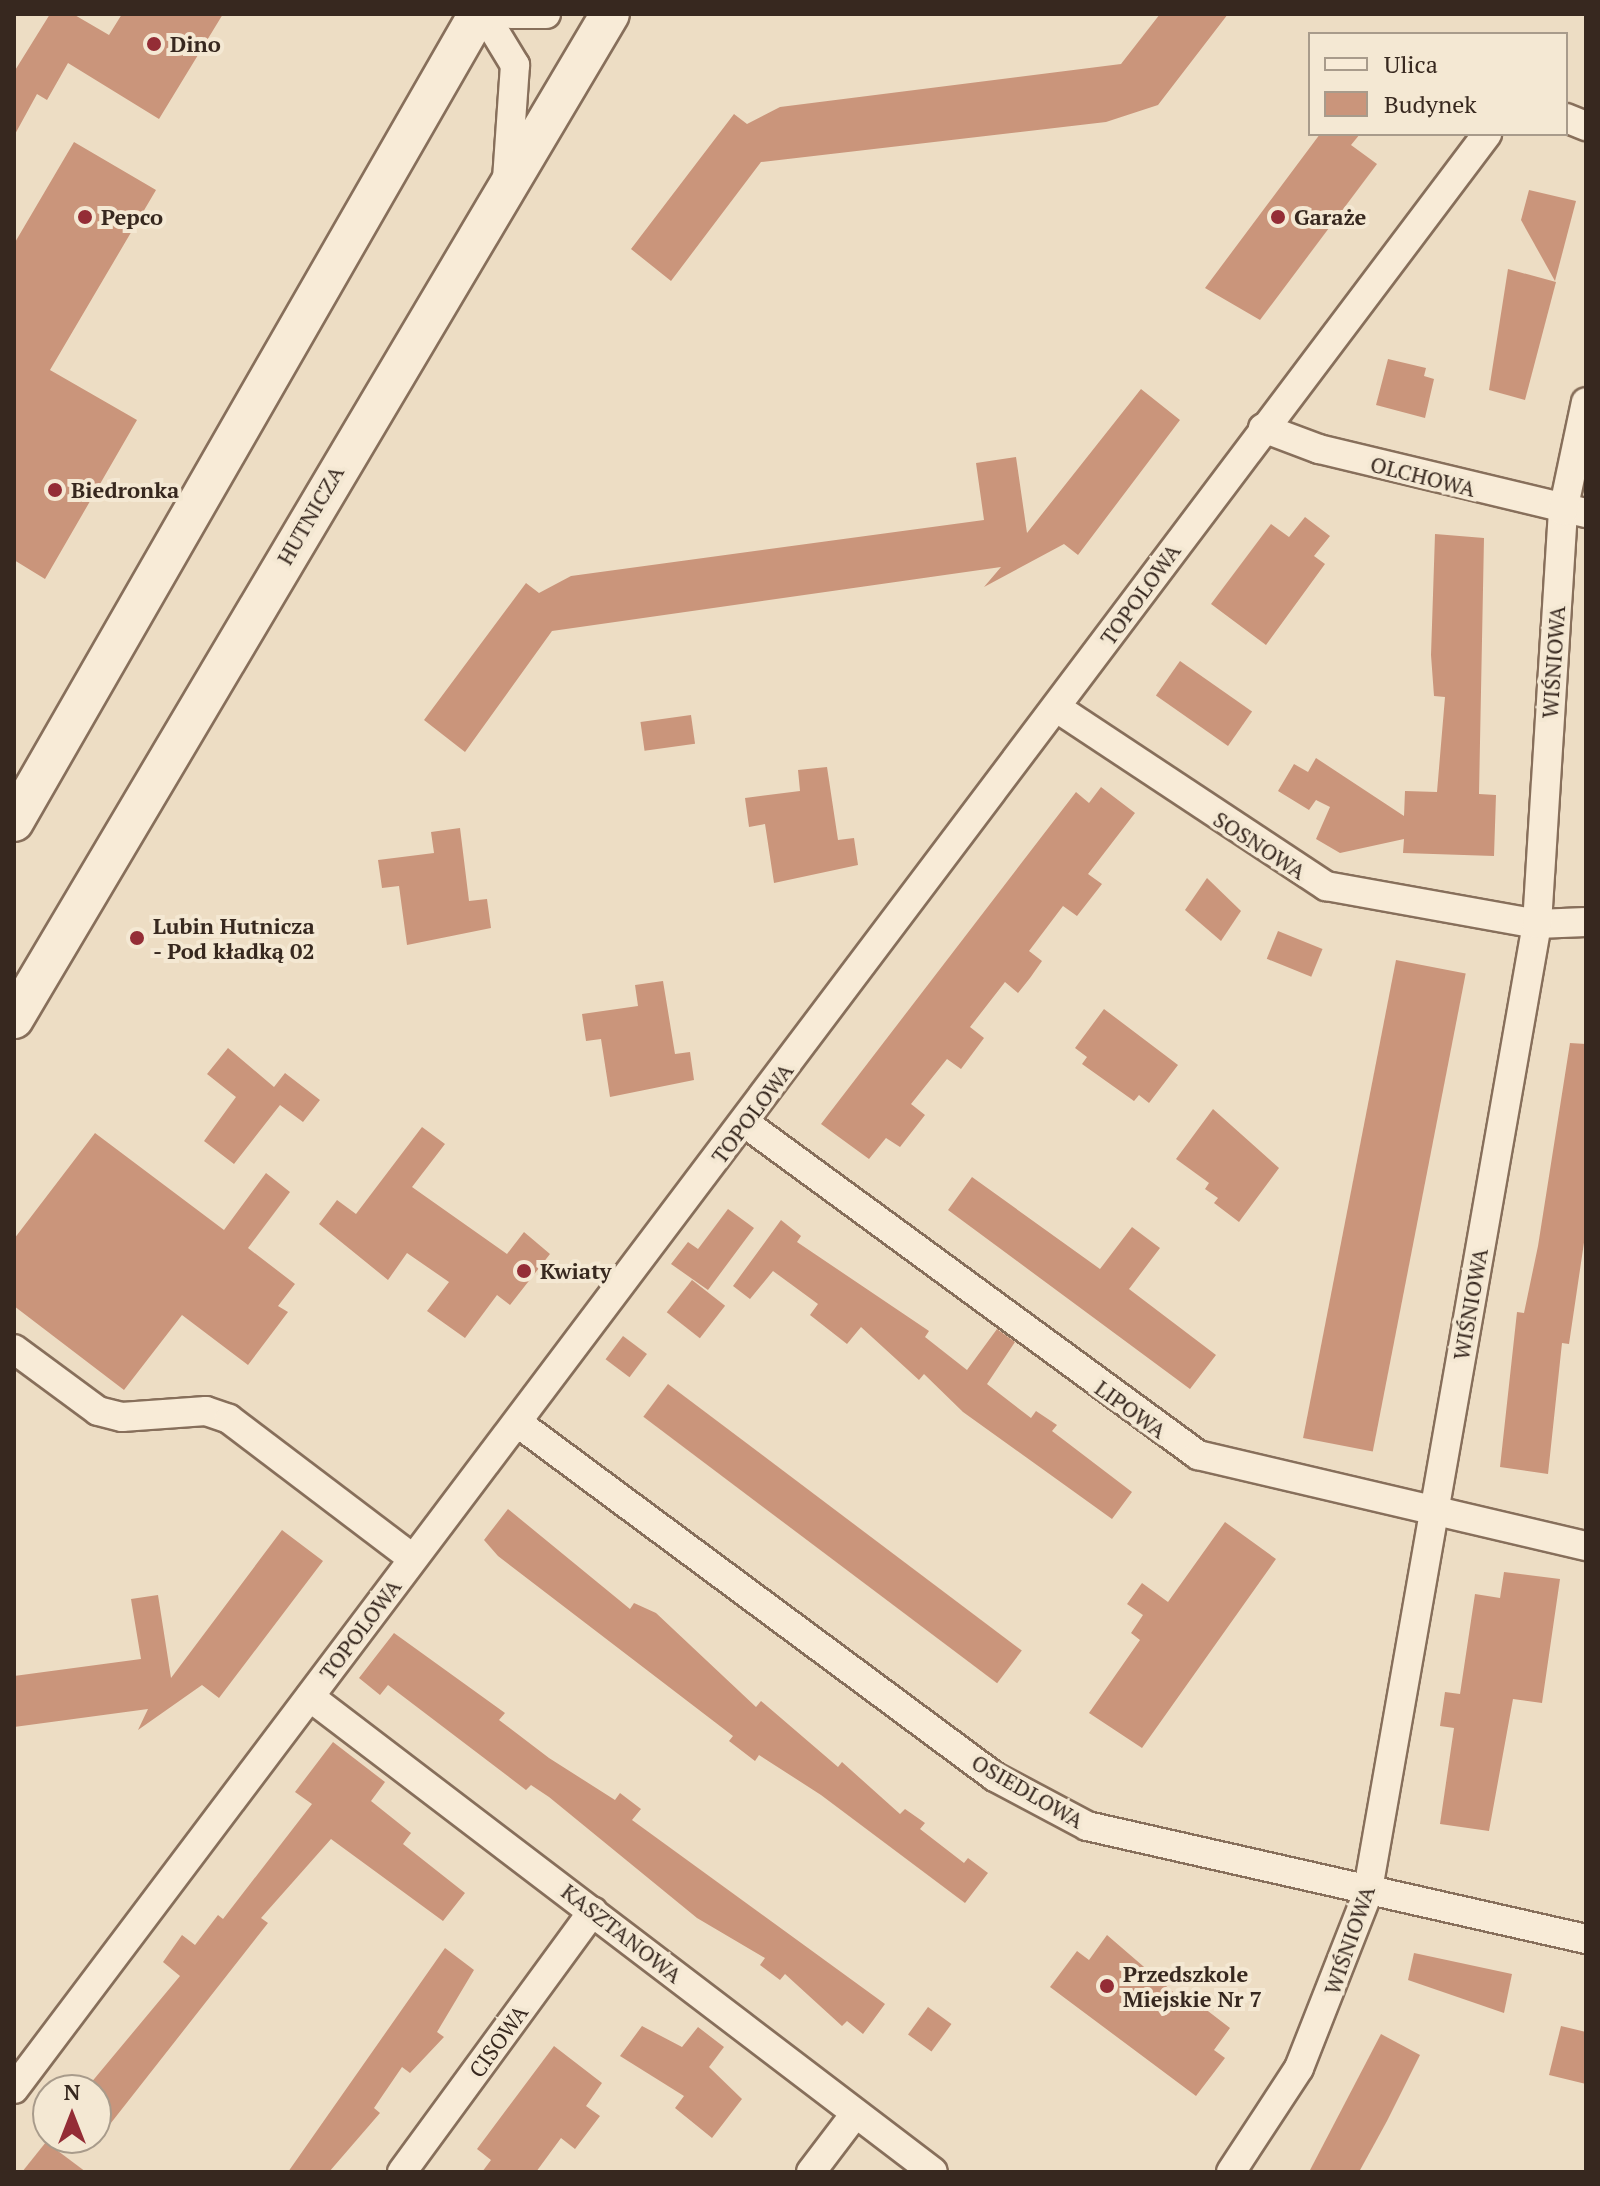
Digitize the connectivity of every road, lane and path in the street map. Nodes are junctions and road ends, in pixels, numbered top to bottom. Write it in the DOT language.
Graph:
graph roads {
  1 [pos="478,14"];
  2 [pos="484,14"];
  3 [pos="511,14"];
  4 [pos="546,14"];
  5 [pos="610,14"];
  6 [pos="1485,136"];
  7 [pos="507,179"];
  8 [pos="1586,402"];
  9 [pos="1263,428"];
  10 [pos="1574,512"];
  11 [pos="1057,708"];
  12 [pos="14,822"];
  13 [pos="1586,922"];
  14 [pos="1537,924"];
  15 [pos="14,1019"];
  16 [pos="745,1123"];
  17 [pos="14,1349"];
  18 [pos="518,1423"];
  19 [pos="1433,1515"];
  20 [pos="1586,1546"];
  21 [pos="412,1558"];
  22 [pos="310,1697"];
  23 [pos="1367,1895"];
  24 [pos="593,1911"];
  25 [pos="1586,1939"];
  26 [pos="14,2089"];
  27 [pos="855,2114"];
  28 [pos="402,2172"];
  29 [pos="811,2172"];
  30 [pos="933,2172"];
  31 [pos="1231,2172"];
  1 -- 12 [label="main road"];
  2 -- 7 [label="street"];
  3 -- 4 [label="street"];
  5 -- 7 [label="main road, HUTNICZA"];
  6 -- 9 [label="street, TOPOLOWA"];
  7 -- 15 [label="main road, HUTNICZA"];
  8 -- 10 [label="street, WIŚNIOWA"];
  9 -- 10 [label="street, OLCHOWA"];
  9 -- 11 [label="street, TOPOLOWA"];
  10 -- 14 [label="street, WIŚNIOWA"];
  11 -- 14 [label="street, SOSNOWA"];
  11 -- 16 [label="street, TOPOLOWA"];
  13 -- 14 [label="street, SOSNOWA"];
  14 -- 19 [label="street, WIŚNIOWA"];
  16 -- 18 [label="street, TOPOLOWA"];
  16 -- 19 [label="street, LIPOWA"];
  17 -- 21 [label="street"];
  18 -- 21 [label="street, TOPOLOWA"];
  18 -- 23 [label="street, OSIEDLOWA"];
  19 -- 20 [label="street, LIPOWA"];
  19 -- 23 [label="street, WIŚNIOWA"];
  21 -- 22 [label="street, TOPOLOWA"];
  22 -- 24 [label="street, KASZTANOWA"];
  22 -- 26 [label="street, TOPOLOWA"];
  23 -- 25 [label="street, OSIEDLOWA"];
  23 -- 31 [label="street, WIŚNIOWA"];
  24 -- 27 [label="street, KASZTANOWA"];
  24 -- 28 [label="street, CISOWA"];
  27 -- 29 [label="street"];
  27 -- 30 [label="street, KASZTANOWA"];
}
